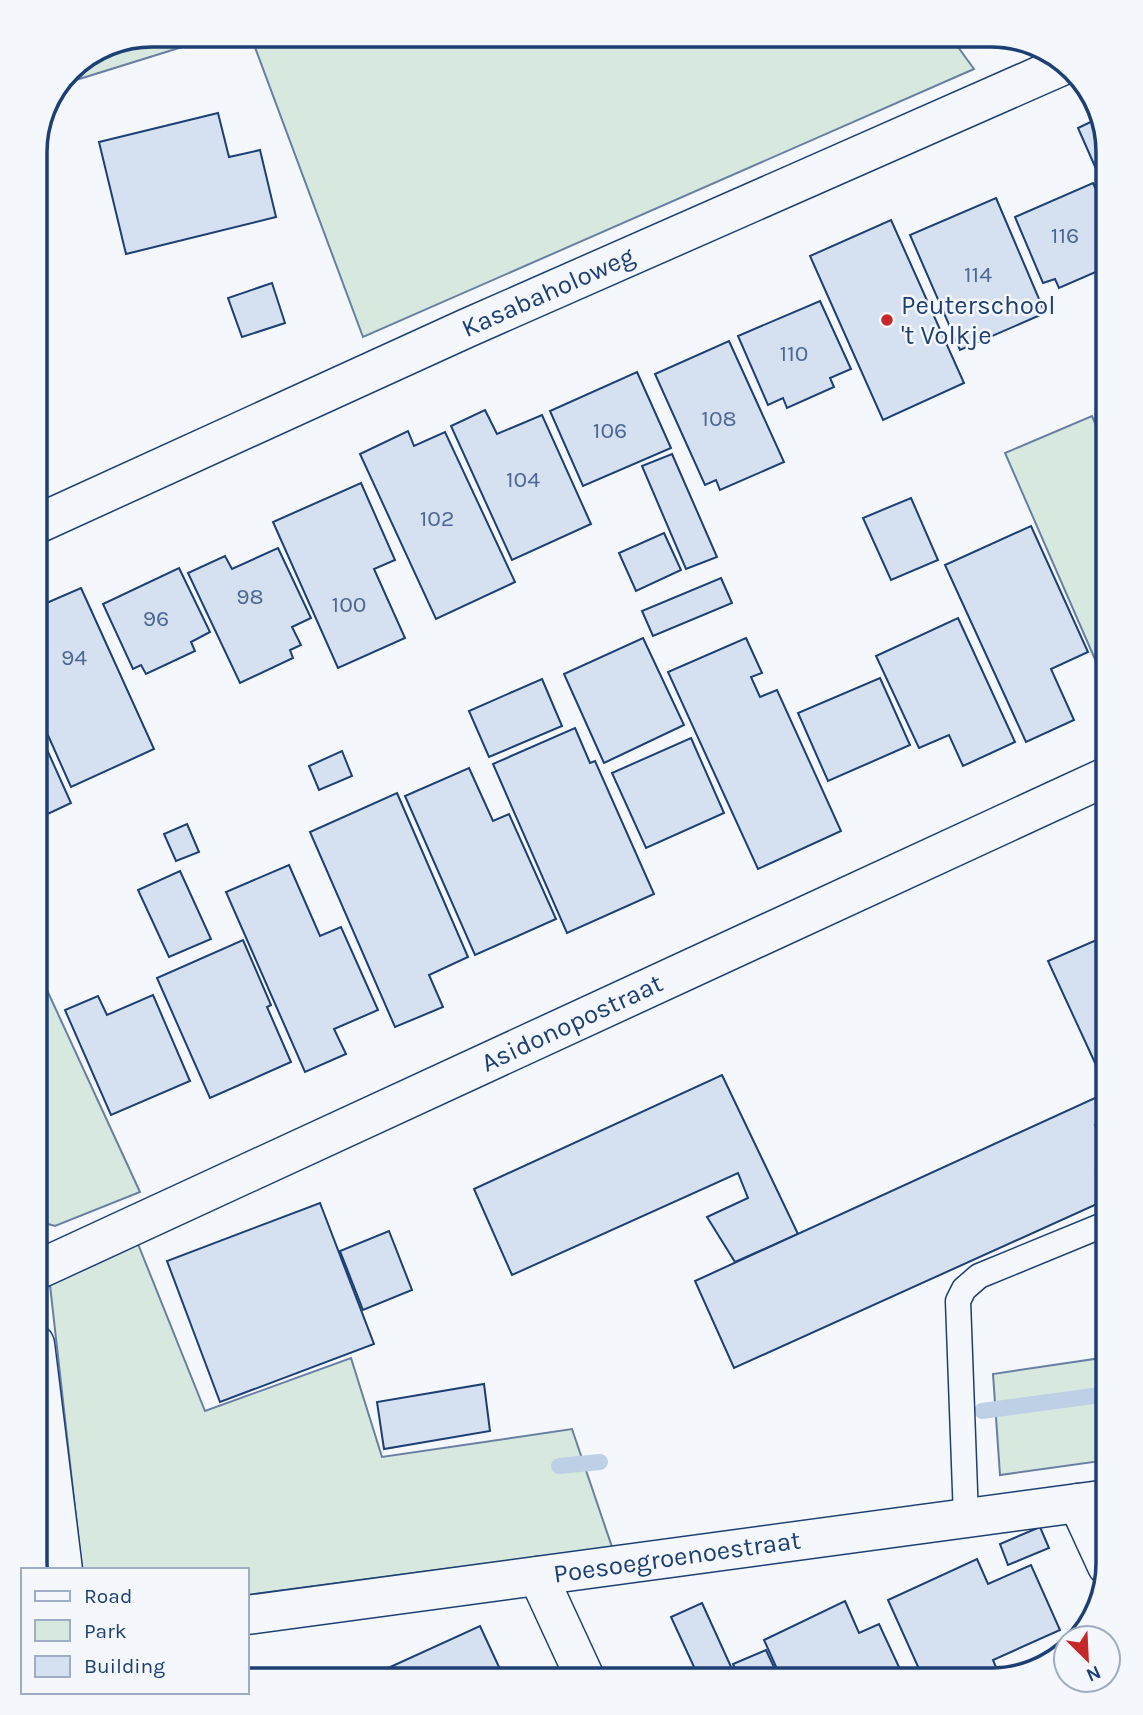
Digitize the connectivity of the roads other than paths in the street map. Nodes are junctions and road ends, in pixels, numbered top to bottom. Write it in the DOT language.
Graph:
graph roads {
  1 [pos="1055,69"];
  2 [pos="47,520"];
  3 [pos="1096,782"];
  4 [pos="1096,1228"];
  5 [pos="47,1265"];
  6 [pos="47,1438"];
  7 [pos="1093,1501"];
  8 [pos="966,1518"];
  9 [pos="64,1568"];
  10 [pos="538,1576"];
  11 [pos="248,1615"];
  12 [pos="580,1668"];
  1 -- 2 [label="street, Kasabaholoweg"];
  3 -- 5 [label="street, Asidonopostraat"];
  4 -- 8 [label="lane"];
  6 -- 9 [label="street"];
  7 -- 8 [label="street, Poesoegroenoestraat"];
  8 -- 10 [label="street, Poesoegroenoestraat"];
  10 -- 11 [label="street, Poesoegroenoestraat"];
  10 -- 12 [label="street"];
}
